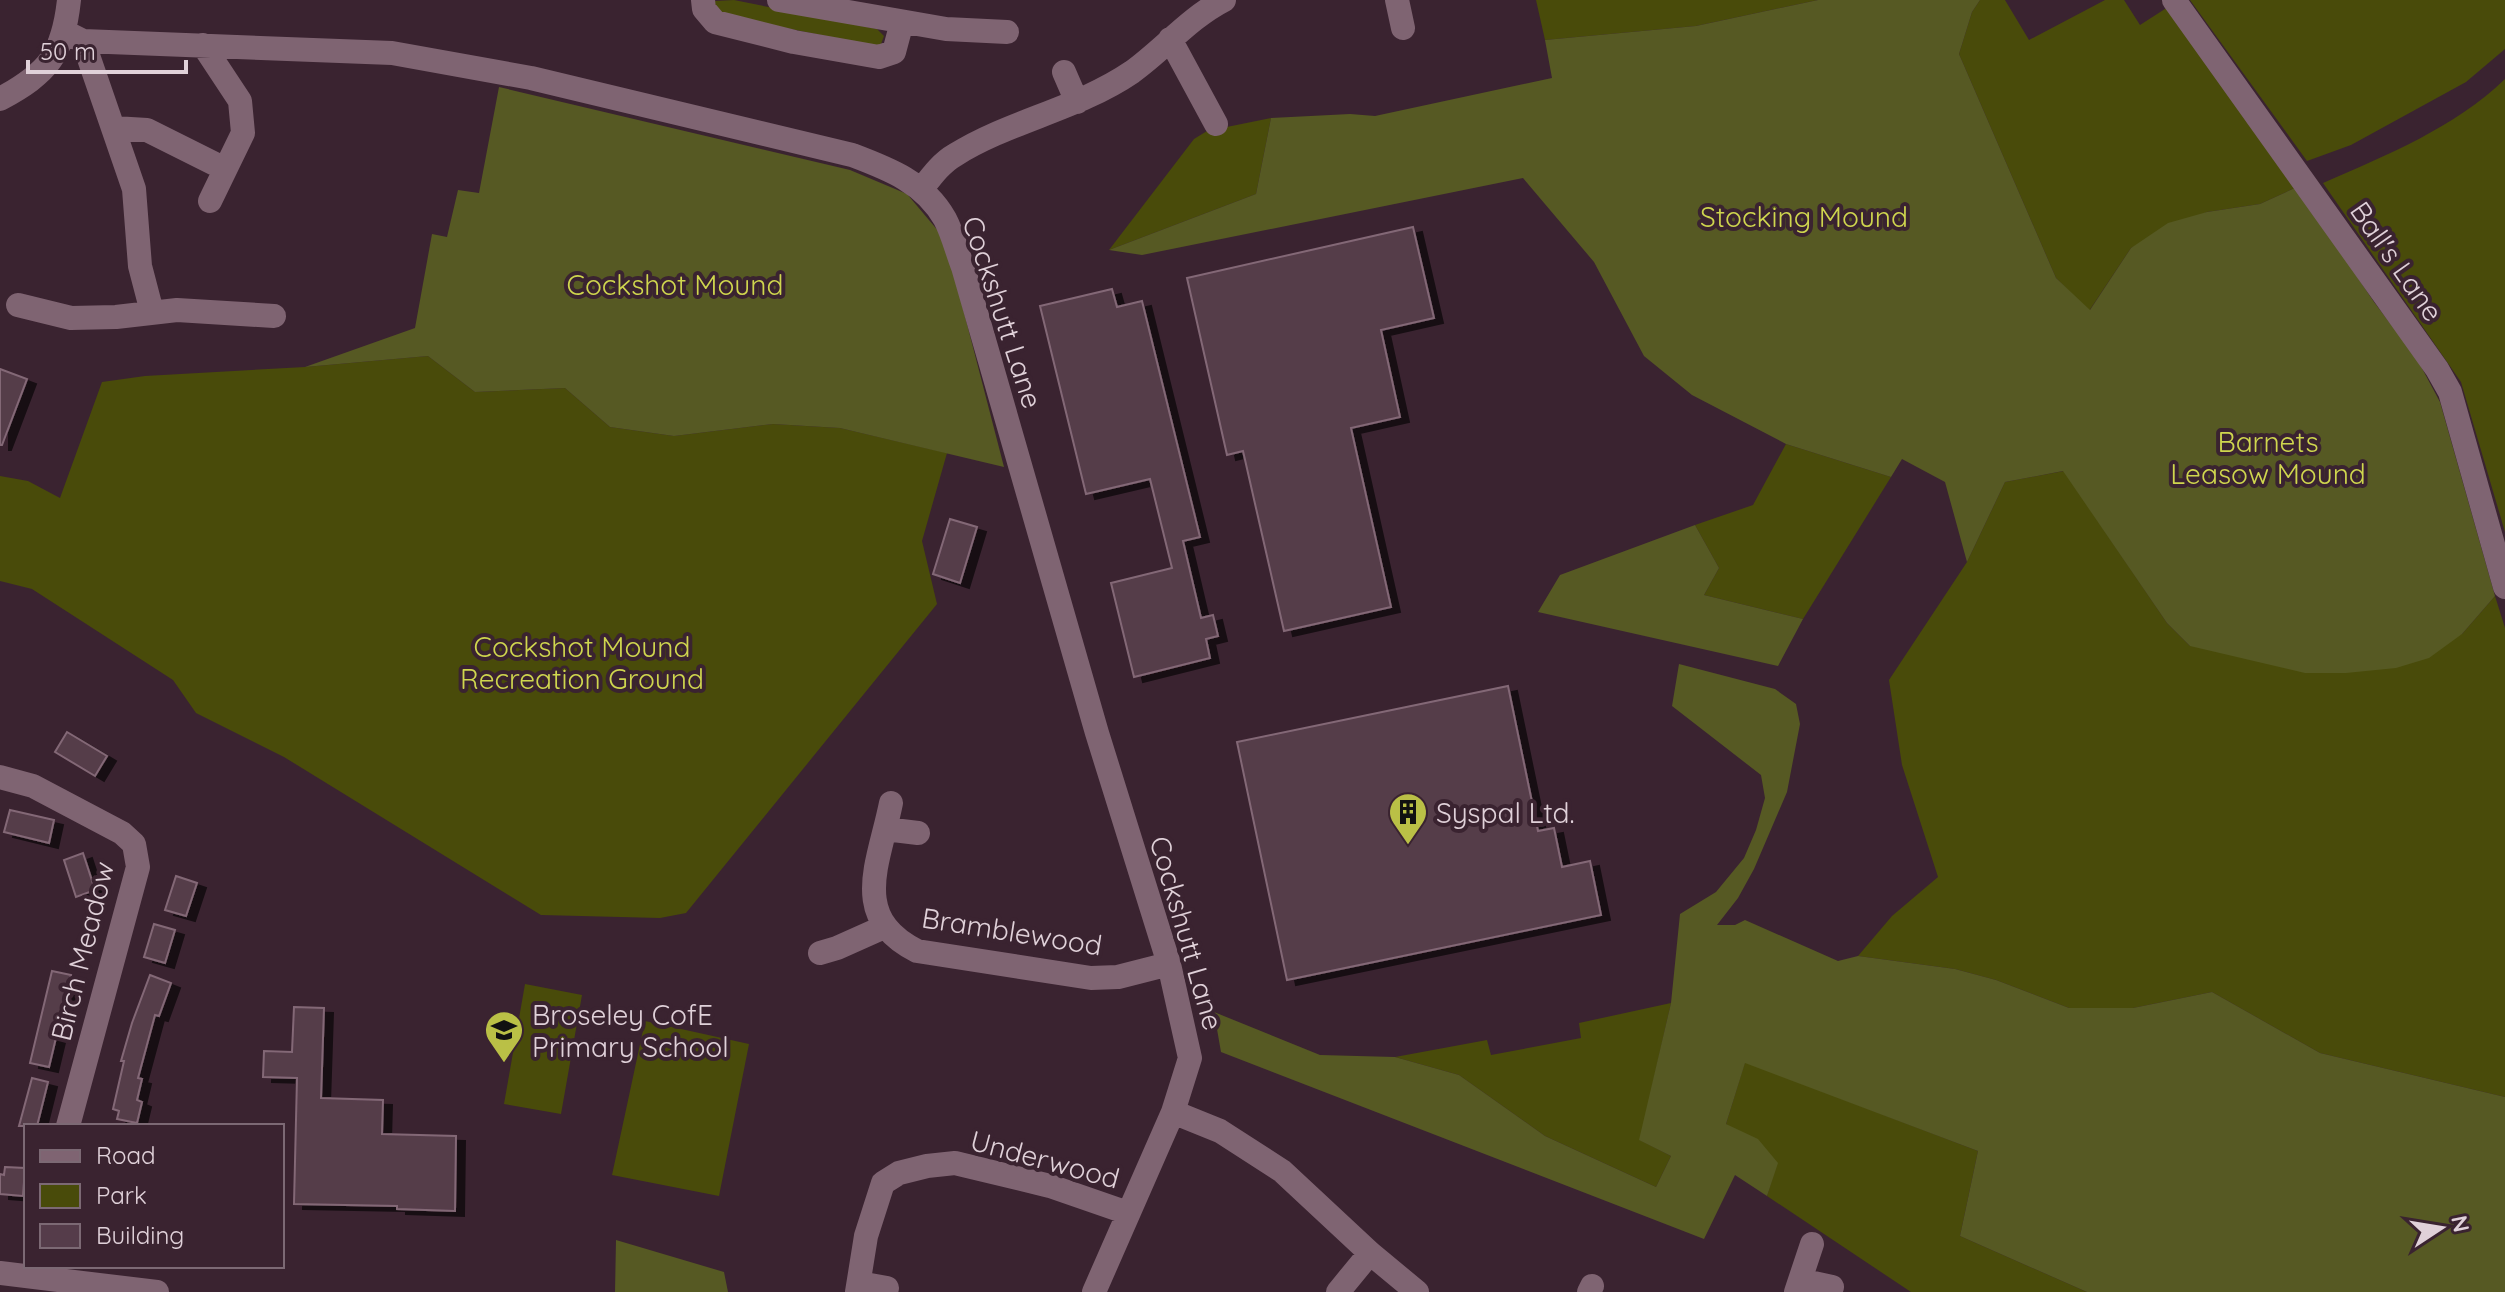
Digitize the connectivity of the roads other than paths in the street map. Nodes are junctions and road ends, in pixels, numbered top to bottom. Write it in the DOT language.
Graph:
graph roads {
  1 [pos="69,0"];
  2 [pos="703,0"];
  3 [pos="1224,0"];
  4 [pos="1397,0"];
  5 [pos="2174,0"];
  6 [pos="787,1"];
  7 [pos="902,22"];
  8 [pos="1403,28"];
  9 [pos="1007,32"];
  10 [pos="74,37"];
  11 [pos="1170,39"];
  12 [pos="203,45"];
  13 [pos="1064,72"];
  14 [pos="0,99"];
  15 [pos="1077,102"];
  16 [pos="1216,124"];
  17 [pos="114,128"];
  18 [pos="225,169"];
  19 [pos="921,190"];
  20 [pos="210,201"];
  21 [pos="18,305"];
  22 [pos="152,312"];
  23 [pos="274,316"];
  24 [pos="2505,587"];
  25 [pos="0,777"];
  26 [pos="891,803"];
  27 [pos="885,829"];
  28 [pos="918,833"];
  29 [pos="884,927"];
  30 [pos="820,953"];
  31 [pos="1169,964"];
  32 [pos="1173,1112"];
  33 [pos="69,1124"];
  34 [pos="1128,1213"];
  35 [pos="1812,1244"];
  36 [pos="1370,1253"];
  37 [pos="43,1272"];
  38 [pos="0,1273"];
  39 [pos="1798,1286"];
  40 [pos="858,1287"];
  41 [pos="1832,1287"];
  42 [pos="887,1288"];
  43 [pos="157,1292"];
  44 [pos="1094,1292"];
  45 [pos="1338,1292"];
  46 [pos="1417,1292"];
  1 -- 10 [label="street"];
  2 -- 7 [label="street"];
  3 -- 11 [label="street"];
  4 -- 8 [label="street"];
  5 -- 24 [label="street, Ball's Lane"];
  6 -- 7 [label="street"];
  7 -- 9 [label="street"];
  10 -- 12 [label="street, Cockshutt Lane"];
  10 -- 14 [label="street"];
  10 -- 17 [label="street"];
  11 -- 15 [label="street"];
  11 -- 16 [label="street"];
  12 -- 18 [label="street"];
  12 -- 19 [label="street, Cockshutt Lane"];
  13 -- 15 [label="street"];
  15 -- 19 [label="street"];
  17 -- 18 [label="street"];
  17 -- 22 [label="street"];
  18 -- 20 [label="street"];
  19 -- 31 [label="street, Cockshutt Lane"];
  21 -- 22 [label="street"];
  22 -- 23 [label="street"];
  25 -- 33 [label="street, Birch Meadow"];
  26 -- 27 [label="street, Bramblewood"];
  27 -- 28 [label="street"];
  27 -- 29 [label="street, Bramblewood"];
  29 -- 30 [label="street"];
  29 -- 31 [label="street, Bramblewood"];
  31 -- 32 [label="street, Cockshutt Lane"];
  32 -- 34 [label="street, Cockshutt Lane"];
  32 -- 36 [label="street"];
  34 -- 40 [label="street, Underwood"];
  34 -- 44 [label="street, Cockshutt Lane"];
  35 -- 39 [label="street"];
  36 -- 45 [label="street"];
  36 -- 46 [label="street"];
  37 -- 38 [label="street"];
  37 -- 43 [label="street"];
  39 -- 41 [label="street"];
  40 -- 42 [label="street, Underwood"];
}
